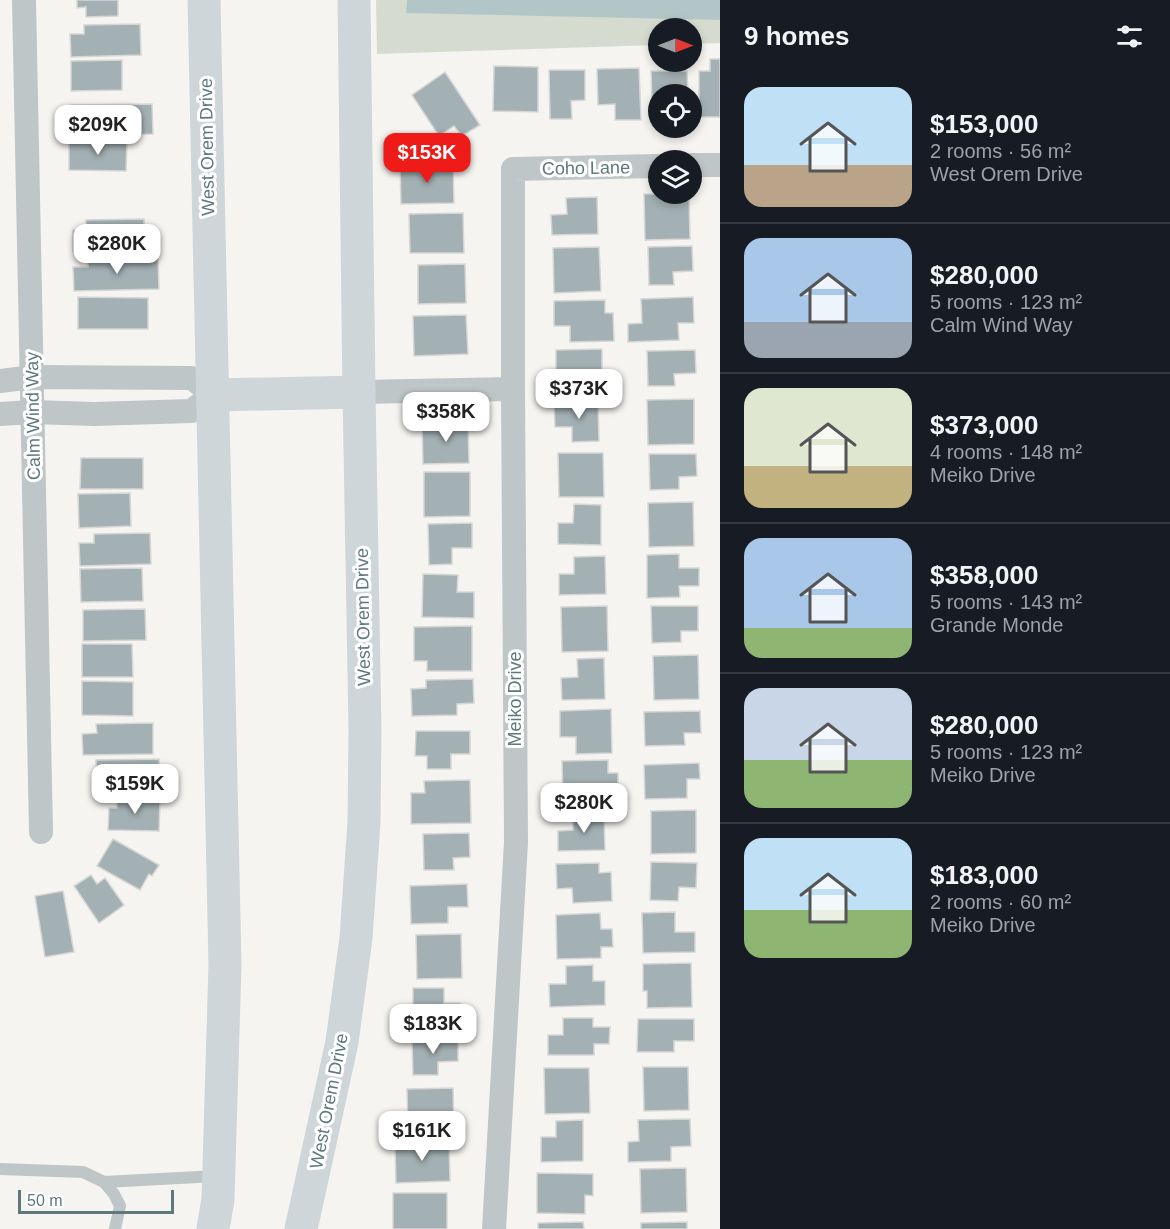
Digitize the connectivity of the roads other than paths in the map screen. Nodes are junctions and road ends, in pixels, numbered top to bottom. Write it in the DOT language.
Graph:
graph roads {
  1 [pos="24,0"];
  2 [pos="204,0"];
  3 [pos="354,0"];
  4 [pos="702,165"];
  5 [pos="720,165"];
  6 [pos="648,166"];
  7 [pos="513,169"];
  8 [pos="32,377"];
  9 [pos="0,381"];
  10 [pos="513,389"];
  11 [pos="359,393"];
  12 [pos="213,395"];
  13 [pos="33,412"];
  14 [pos="0,414"];
  15 [pos="41,832"];
  16 [pos="0,1169"];
  17 [pos="218,1176"];
  18 [pos="104,1182"];
  19 [pos="115,1229"];
  20 [pos="213,1229"];
  21 [pos="301,1229"];
  22 [pos="494,1229"];
  1 -- 8 [label="street, Calm Wind Way"];
  2 -- 12 [label="main road, West Orem Drive"];
  3 -- 11 [label="main road, West Orem Drive"];
  4 -- 5 [label="street"];
  6 -- 7 [label="street, Coho Lane"];
  7 -- 10 [label="street, Meiko Drive"];
  8 -- 9 [label="street"];
  8 -- 12 [label="street"];
  8 -- 13 [label="street, Calm Wind Way"];
  10 -- 11 [label="street"];
  10 -- 22 [label="street, Meiko Drive"];
  11 -- 12 [label="main road"];
  11 -- 21 [label="main road, West Orem Drive"];
  12 -- 13 [label="street"];
  12 -- 17 [label="main road, West Orem Drive"];
  13 -- 14 [label="street"];
  13 -- 15 [label="street, Calm Wind Way"];
  16 -- 18 [label="lane"];
  17 -- 18 [label="lane"];
  17 -- 20 [label="main road, West Orem Drive"];
  18 -- 19 [label="lane"];
}
